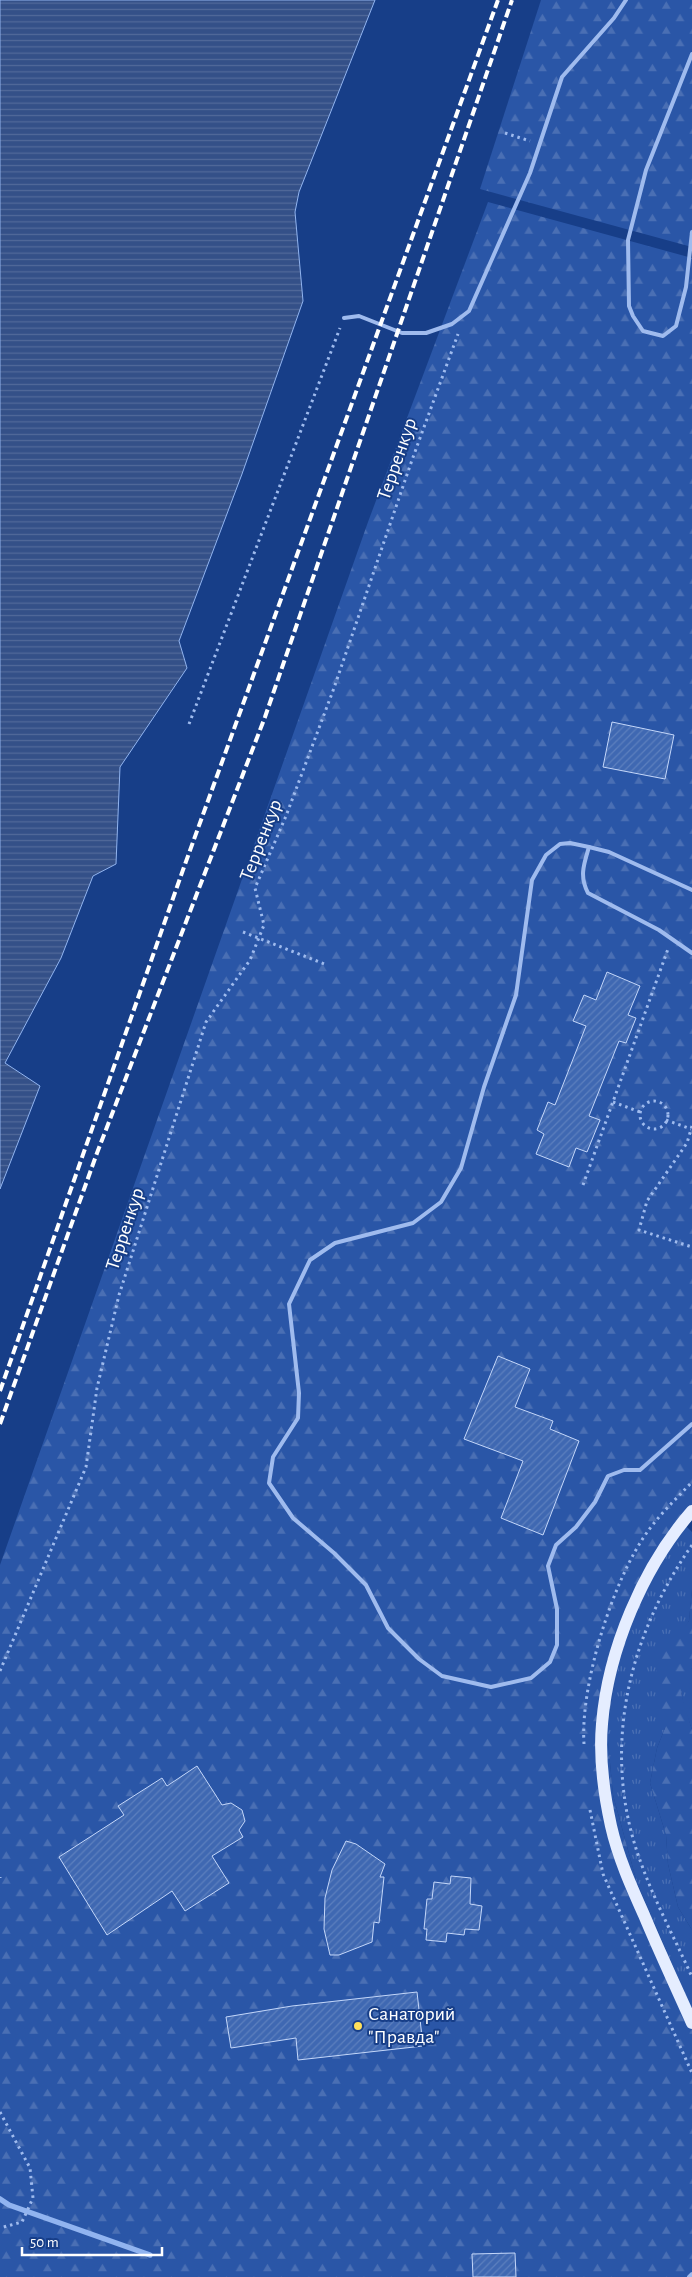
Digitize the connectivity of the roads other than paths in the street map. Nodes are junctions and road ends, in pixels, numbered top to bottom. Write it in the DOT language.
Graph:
graph roads {
  1 [pos="626,0"];
  2 [pos="692,54"];
  3 [pos="692,232"];
  4 [pos="344,318"];
  5 [pos="590,847"];
  6 [pos="692,890"];
  7 [pos="692,953"];
  8 [pos="692,1424"];
  9 [pos="692,1511"];
  10 [pos="692,2023"];
  11 [pos="692,2274"];
  12 [pos="689,2277"];
  1 -- 4 [label="lane"];
  2 -- 3 [label="lane"];
  5 -- 6 [label="lane"];
  5 -- 7 [label="lane"];
  5 -- 8 [label="lane"];
  9 -- 10 [label="main road"];
  11 -- 12 [label="lane"];
}
